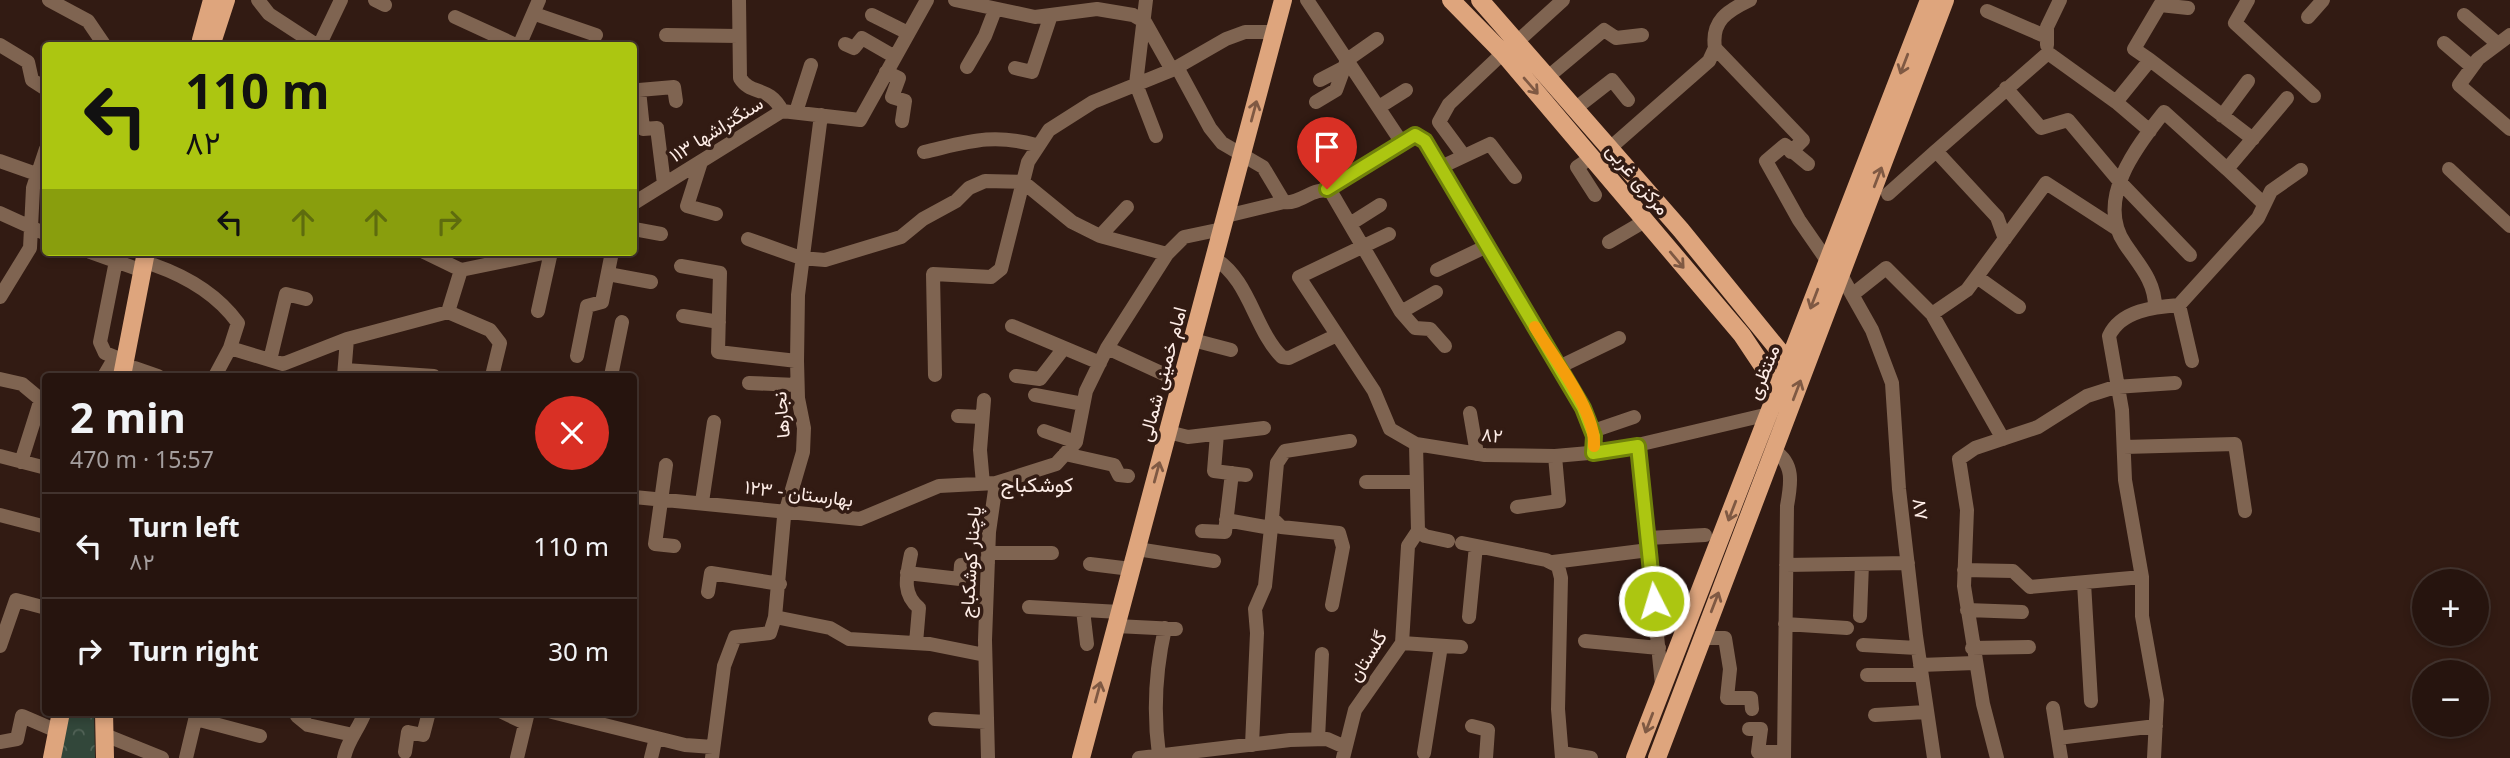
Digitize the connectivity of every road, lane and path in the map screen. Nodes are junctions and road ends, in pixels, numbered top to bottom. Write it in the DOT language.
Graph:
graph roads {
  1 [pos="49,0"];
  2 [pos="212,0"];
  3 [pos="226,0"];
  4 [pos="258,0"];
  5 [pos="341,0"];
  6 [pos="739,0"];
  7 [pos="927,0"];
  8 [pos="955,0"];
  9 [pos="1042,0"];
  10 [pos="1146,0"];
  11 [pos="1283,0"];
  12 [pos="1307,0"];
  13 [pos="1451,0"];
  14 [pos="1480,0"];
  15 [pos="1563,0"];
  16 [pos="1750,0"];
  17 [pos="1929,0"];
  18 [pos="1945,0"];
  19 [pos="2060,0"];
  20 [pos="2248,0"];
  21 [pos="2323,0"];
  22 [pos="1730,4"];
  23 [pos="1119,5"];
  24 [pos="537,7"];
  25 [pos="2188,8"];
  26 [pos="995,10"];
  27 [pos="1987,11"];
  28 [pos="872,15"];
  29 [pos="1046,15"];
  30 [pos="2464,15"];
  31 [pos="455,17"];
  32 [pos="2308,17"];
  33 [pos="1145,22"];
  34 [pos="1275,32"];
  35 [pos="908,33"];
  36 [pos="596,35"];
  37 [pos="666,35"];
  38 [pos="1642,35"];
  39 [pos="2510,35"];
  40 [pos="739,36"];
  41 [pos="2047,37"];
  42 [pos="207,38"];
  43 [pos="1377,39"];
  44 [pos="1518,41"];
  45 [pos="102,42"];
  46 [pos="312,42"];
  47 [pos="320,42"];
  48 [pos="509,42"];
  49 [pos="520,42"];
  50 [pos="2444,43"];
  51 [pos="845,44"];
  52 [pos="2498,44"];
  53 [pos="0,45"];
  54 [pos="1715,48"];
  55 [pos="1503,53"];
  56 [pos="2048,54"];
  57 [pos="895,57"];
  58 [pos="2150,60"];
  59 [pos="1346,64"];
  60 [pos="811,65"];
  61 [pos="967,67"];
  62 [pos="2472,67"];
  63 [pos="1015,68"];
  64 [pos="1175,69"];
  65 [pos="886,72"];
  66 [pos="1549,76"];
  67 [pos="1320,80"];
  68 [pos="2248,80"];
  69 [pos="1136,84"];
  70 [pos="42,86"];
  71 [pos="2006,88"];
  72 [pos="1406,90"];
  73 [pos="2314,96"];
  74 [pos="2287,99"];
  75 [pos="1628,100"];
  76 [pos="676,101"];
  77 [pos="2116,102"];
  78 [pos="1316,103"];
  79 [pos="1379,107"];
  80 [pos="1576,108"];
  81 [pos="789,111"];
  82 [pos="821,115"];
  83 [pos="2222,116"];
  84 [pos="902,121"];
  85 [pos="2510,128"];
  86 [pos="2150,131"];
  87 [pos="1156,136"];
  88 [pos="2253,139"];
  89 [pos="1402,143"];
  90 [pos="1037,145"];
  91 [pos="1610,148"];
  92 [pos="1936,151"];
  93 [pos="924,152"];
  94 [pos="1791,152"];
  95 [pos="1464,156"];
  96 [pos="1242,157"];
  97 [pos="1592,157"];
  98 [pos="0,161"];
  99 [pos="701,162"];
  100 [pos="1808,164"];
  101 [pos="1441,167"];
  102 [pos="2227,169"];
  103 [pos="2449,169"];
  104 [pos="2301,170"];
  105 [pos="41,176"];
  106 [pos="1515,177"];
  107 [pos="1023,181"];
  108 [pos="2120,182"];
  109 [pos="664,184"];
  110 [pos="1327,189"];
  111 [pos="1888,194"];
  112 [pos="1595,195"];
  113 [pos="637,200"];
  114 [pos="1284,202"];
  115 [pos="2263,203"];
  116 [pos="1380,205"];
  117 [pos="1127,207"];
  118 [pos="0,213"];
  119 [pos="716,214"];
  120 [pos="1645,221"];
  121 [pos="1224,223"];
  122 [pos="1350,224"];
  123 [pos="2510,226"];
  124 [pos="31,227"];
  125 [pos="2117,229"];
  126 [pos="637,230"];
  127 [pos="42,232"];
  128 [pos="662,234"];
  129 [pos="1389,234"];
  130 [pos="1100,236"];
  131 [pos="748,239"];
  132 [pos="2005,239"];
  133 [pos="1609,243"];
  134 [pos="1363,246"];
  135 [pos="1487,246"];
  136 [pos="1167,254"];
  137 [pos="2190,255"];
  138 [pos="102,256"];
  139 [pos="442,256"];
  140 [pos="549,256"];
  141 [pos="611,256"];
  142 [pos="500,257"];
  143 [pos="801,258"];
  144 [pos="1214,258"];
  145 [pos="150,260"];
  146 [pos="116,261"];
  147 [pos="471,263"];
  148 [pos="681,266"];
  149 [pos="1834,268"];
  150 [pos="1437,270"];
  151 [pos="607,274"];
  152 [pos="1977,276"];
  153 [pos="651,282"];
  154 [pos="1436,292"];
  155 [pos="1852,295"];
  156 [pos="0,297"];
  157 [pos="306,299"];
  158 [pos="2179,305"];
  159 [pos="2020,307"];
  160 [pos="2155,307"];
  161 [pos="538,311"];
  162 [pos="448,312"];
  163 [pos="1401,312"];
  164 [pos="1932,314"];
  165 [pos="683,316"];
  166 [pos="622,322"];
  167 [pos="719,322"];
  168 [pos="1012,326"];
  169 [pos="1337,335"];
  170 [pos="1619,338"];
  171 [pos="347,339"];
  172 [pos="1193,340"];
  173 [pos="1445,346"];
  174 [pos="230,348"];
  175 [pos="1064,348"];
  176 [pos="1107,348"];
  177 [pos="1231,350"];
  178 [pos="577,356"];
  179 [pos="270,360"];
  180 [pos="797,361"];
  181 [pos="2192,361"];
  182 [pos="1100,363"];
  183 [pos="1790,364"];
  184 [pos="126,368"];
  185 [pos="1559,368"];
  186 [pos="146,373"];
  187 [pos="217,373"];
  188 [pos="345,373"];
  189 [pos="493,373"];
  190 [pos="612,373"];
  191 [pos="934,375"];
  192 [pos="1016,376"];
  193 [pos="0,379"];
  194 [pos="1181,382"];
  195 [pos="749,383"];
  196 [pos="2175,383"];
  197 [pos="797,385"];
  198 [pos="2115,387"];
  199 [pos="1035,396"];
  200 [pos="1776,396"];
  201 [pos="984,400"];
  202 [pos="42,402"];
  203 [pos="1083,404"];
  204 [pos="42,406"];
  205 [pos="1470,413"];
  206 [pos="1769,414"];
  207 [pos="958,416"];
  208 [pos="1634,416"];
  209 [pos="982,417"];
  210 [pos="715,422"];
  211 [pos="1264,428"];
  212 [pos="1044,431"];
  213 [pos="1593,431"];
  214 [pos="1168,432"];
  215 [pos="1217,434"];
  216 [pos="2003,439"];
  217 [pos="1350,441"];
  218 [pos="1076,442"];
  219 [pos="1416,444"];
  220 [pos="1638,446"];
  221 [pos="2124,447"];
  222 [pos="1773,450"];
  223 [pos="1593,453"];
  224 [pos="1065,454"];
  225 [pos="1477,454"];
  226 [pos="0,456"];
  227 [pos="1555,456"];
  228 [pos="21,462"];
  229 [pos="666,465"];
  230 [pos="42,467"];
  231 [pos="1128,476"];
  232 [pos="1366,482"];
  233 [pos="1417,482"];
  234 [pos="989,484"];
  235 [pos="637,497"];
  236 [pos="663,499"];
  237 [pos="702,502"];
  238 [pos="1517,508"];
  239 [pos="786,512"];
  240 [pos="2245,512"];
  241 [pos="0,515"];
  242 [pos="1226,520"];
  243 [pos="1272,523"];
  244 [pos="42,526"];
  245 [pos="1202,531"];
  246 [pos="1418,531"];
  247 [pos="1705,535"];
  248 [pos="1462,543"];
  249 [pos="1649,544"];
  250 [pos="674,547"];
  251 [pos="1137,549"];
  252 [pos="1052,553"];
  253 [pos="911,554"];
  254 [pos="988,559"];
  255 [pos="1214,561"];
  256 [pos="1553,562"];
  257 [pos="1908,563"];
  258 [pos="1090,564"];
  259 [pos="1862,564"];
  260 [pos="1786,565"];
  261 [pos="1131,569"];
  262 [pos="1964,570"];
  263 [pos="908,573"];
  264 [pos="2142,578"];
  265 [pos="2084,583"];
  266 [pos="780,584"];
  267 [pos="708,592"];
  268 [pos="1332,605"];
  269 [pos="42,607"];
  270 [pos="1029,607"];
  271 [pos="1083,610"];
  272 [pos="1967,610"];
  273 [pos="2022,612"];
  274 [pos="1860,616"];
  275 [pos="775,617"];
  276 [pos="1469,617"];
  277 [pos="1118,619"];
  278 [pos="1786,624"];
  279 [pos="1847,628"];
  280 [pos="1702,638"];
  281 [pos="1585,641"];
  282 [pos="916,643"];
  283 [pos="1402,643"];
  284 [pos="1087,644"];
  285 [pos="1863,645"];
  286 [pos="0,646"];
  287 [pos="1441,646"];
  288 [pos="2029,647"];
  289 [pos="1461,648"];
  290 [pos="1658,648"];
  291 [pos="1917,648"];
  292 [pos="1972,648"];
  293 [pos="1322,654"];
  294 [pos="985,655"];
  295 [pos="1975,663"];
  296 [pos="1920,670"];
  297 [pos="1867,675"];
  298 [pos="1662,689"];
  299 [pos="2091,701"];
  300 [pos="2053,708"];
  301 [pos="1752,709"];
  302 [pos="1926,712"];
  303 [pos="1875,715"];
  304 [pos="60,716"];
  305 [pos="104,716"];
  306 [pos="197,716"];
  307 [pos="200,716"];
  308 [pos="297,716"];
  309 [pos="363,716"];
  310 [pos="428,716"];
  311 [pos="568,716"];
  312 [pos="526,718"];
  313 [pos="935,719"];
  314 [pos="986,722"];
  315 [pos="1472,726"];
  316 [pos="2156,726"];
  317 [pos="1749,729"];
  318 [pos="57,731"];
  319 [pos="105,735"];
  320 [pos="354,735"];
  321 [pos="260,736"];
  322 [pos="656,738"];
  323 [pos="2058,738"];
  324 [pos="1318,739"];
  325 [pos="0,742"];
  326 [pos="1245,750"];
  327 [pos="405,752"];
  328 [pos="712,752"];
  329 [pos="1344,752"];
  330 [pos="1221,753"];
  331 [pos="1424,753"];
  332 [pos="1784,755"];
  333 [pos="1562,756"];
  334 [pos="105,757"];
  335 [pos="1148,757"];
  336 [pos="52,758"];
  337 [pos="162,758"];
  338 [pos="186,758"];
  339 [pos="344,758"];
  340 [pos="517,758"];
  341 [pos="651,758"];
  342 [pos="988,758"];
  343 [pos="1081,758"];
  344 [pos="1486,758"];
  345 [pos="1591,758"];
  346 [pos="1635,758"];
  347 [pos="1657,758"];
  348 [pos="1934,758"];
  349 [pos="1997,758"];
  350 [pos="2061,758"];
  351 [pos="2154,758"];
  1 -- 45 [label="street"];
  2 -- 42 [label="main road"];
  3 -- 42 [label="main road"];
  4 -- 46 [label="street"];
  5 -- 47 [label="street"];
  6 -- 40 [label="street"];
  7 -- 35 [label="street"];
  8 -- 26 [label="street"];
  9 -- 29 [label="street"];
  10 -- 33 [label="street"];
  11 -- 34 [label="main road, امام خمینی شمالی"];
  12 -- 59 [label="street"];
  13 -- 55 [label="main road, مرکزی غربی"];
  14 -- 44 [label="main road, مرکزی غربی"];
  15 -- 44 [label="street"];
  16 -- 22 [label="street"];
  17 -- 149 [label="main road, منتظری, one-way"];
  149 -- 18 [label="main road, منتظری, one-way"];
  19 -- 41 [label="street"];
  20 -- 73 [label="street"];
  21 -- 32 [label="street"];
  22 -- 54 [label="street"];
  23 -- 29 [label="street"];
  23 -- 33 [label="street"];
  24 -- 36 [label="street"];
  24 -- 49 [label="street"];
  25 -- 58 [label="street"];
  26 -- 29 [label="street"];
  26 -- 61 [label="street"];
  27 -- 41 [label="street"];
  28 -- 35 [label="street"];
  29 -- 63 [label="street"];
  30 -- 52 [label="street"];
  31 -- 48 [label="street"];
  33 -- 64 [label="street"];
  33 -- 69 [label="street"];
  34 -- 64 [label="street"];
  96 -- 34 [label="main road, امام خمینی شمالی, one-way"];
  35 -- 57 [label="street"];
  37 -- 40 [label="street"];
  38 -- 66 [label="street"];
  39 -- 52 [label="street"];
  40 -- 81 [label="street"];
  41 -- 56 [label="street"];
  43 -- 59 [label="street"];
  44 -- 66 [label="main road, مرکزی غربی"];
  50 -- 62 [label="street"];
  51 -- 57 [label="street"];
  52 -- 62 [label="street"];
  53 -- 70 [label="street"];
  54 -- 91 [label="street"];
  54 -- 94 [label="street"];
  55 -- 95 [label="street"];
  55 -- 97 [label="main road, مرکزی غربی, one-way"];
  56 -- 71 [label="street"];
  56 -- 77 [label="street"];
  57 -- 65 [label="street"];
  58 -- 77 [label="street"];
  58 -- 83 [label="street"];
  59 -- 67 [label="street"];
  59 -- 78 [label="street"];
  59 -- 79 [label="street"];
  60 -- 81 [label="street"];
  62 -- 85 [label="street"];
  64 -- 69 [label="street"];
  64 -- 96 [label="street"];
  65 -- 82 [label="street"];
  65 -- 84 [label="street"];
  66 -- 80 [label="main road, مرکزی غربی"];
  68 -- 83 [label="street"];
  69 -- 87 [label="street"];
  69 -- 90 [label="street"];
  71 -- 92 [label="street"];
  71 -- 108 [label="street"];
  72 -- 79 [label="street"];
  74 -- 88 [label="street"];
  75 -- 80 [label="street"];
  76 -- 109 [label="street"];
  77 -- 86 [label="street"];
  79 -- 89 [label="street"];
  80 -- 91 [label="main road, مرکزی غربی"];
  81 -- 82 [label="street"];
  81 -- 99 [label="street, سنگتراشها ۱۱۳"];
  82 -- 143 [label="street, نجارها"];
  83 -- 88 [label="street"];
  86 -- 102 [label="street"];
  86 -- 108 [label="street"];
  88 -- 102 [label="street"];
  89 -- 101 [label="street"];
  89 -- 110 [label="street"];
  90 -- 93 [label="street"];
  90 -- 107 [label="street"];
  91 -- 183 [label="main road, مرکزی غربی"];
  92 -- 111 [label="street"];
  92 -- 132 [label="street"];
  94 -- 100 [label="street"];
  94 -- 149 [label="street, ۸۷"];
  95 -- 101 [label="street"];
  95 -- 106 [label="street"];
  96 -- 114 [label="street"];
  96 -- 121 [label="main road, امام خمینی شمالی"];
  97 -- 112 [label="street"];
  97 -- 120 [label="main road, مرکزی غربی"];
  98 -- 105 [label="street"];
  99 -- 109 [label="street, سنگتراشها ۱۱۳"];
  99 -- 119 [label="street"];
  101 -- 135 [label="street"];
  102 -- 115 [label="street"];
  103 -- 123 [label="street"];
  104 -- 115 [label="street"];
  105 -- 124 [label="street"];
  107 -- 130 [label="street"];
  107 -- 143 [label="street"];
  107 -- 191 [label="street"];
  108 -- 125 [label="street"];
  108 -- 137 [label="street"];
  109 -- 113 [label="street, سنگتراشها ۱۱۳"];
  110 -- 114 [label="street"];
  110 -- 122 [label="street"];
  114 -- 121 [label="street"];
  115 -- 158 [label="street"];
  116 -- 122 [label="street"];
  117 -- 130 [label="street"];
  118 -- 124 [label="street"];
  120 -- 133 [label="street"];
  120 -- 200 [label="main road, مرکزی غربی, one-way"];
  121 -- 136 [label="street"];
  121 -- 144 [label="main road, امام خمینی شمالی"];
  122 -- 134 [label="street"];
  124 -- 127 [label="street"];
  124 -- 156 [label="street"];
  125 -- 132 [label="street"];
  125 -- 160 [label="street"];
  126 -- 128 [label="street"];
  129 -- 134 [label="street"];
  130 -- 136 [label="street"];
  131 -- 143 [label="street"];
  132 -- 152 [label="street"];
  134 -- 163 [label="street"];
  134 -- 169 [label="street, ۸۲"];
  135 -- 150 [label="street"];
  135 -- 185 [label="street"];
  136 -- 176 [label="street"];
  138 -- 146 [label="street"];
  139 -- 147 [label="street"];
  140 -- 161 [label="street"];
  141 -- 151 [label="street"];
  142 -- 147 [label="street"];
  143 -- 180 [label="street, نجارها"];
  144 -- 169 [label="street"];
  144 -- 172 [label="main road, امام خمینی شمالی"];
  145 -- 146 [label="street"];
  145 -- 174 [label="street"];
  145 -- 184 [label="main road"];
  146 -- 184 [label="street"];
  147 -- 162 [label="street"];
  148 -- 167 [label="street"];
  149 -- 155 [label="street, ۸۷"];
  149 -- 183 [label="main road, منتظری, one-way"];
  222 -- 149 [label="main road, منتظری, one-way"];
  151 -- 153 [label="street"];
  151 -- 178 [label="street"];
  152 -- 159 [label="street"];
  152 -- 164 [label="street"];
  154 -- 163 [label="street"];
  155 -- 164 [label="street"];
  155 -- 257 [label="street, ۸۷"];
  157 -- 179 [label="street"];
  158 -- 160 [label="street"];
  158 -- 181 [label="street"];
  160 -- 198 [label="street"];
  162 -- 171 [label="street"];
  162 -- 189 [label="street"];
  163 -- 173 [label="street"];
  164 -- 216 [label="street"];
  165 -- 167 [label="street"];
  166 -- 190 [label="street"];
  167 -- 180 [label="street"];
  168 -- 175 [label="street"];
  169 -- 219 [label="street, ۸۲"];
  170 -- 185 [label="street"];
  171 -- 179 [label="street"];
  171 -- 188 [label="street"];
  172 -- 177 [label="street"];
  172 -- 194 [label="main road, امام خمینی شمالی"];
  174 -- 179 [label="street"];
  174 -- 187 [label="street"];
  175 -- 182 [label="street"];
  175 -- 192 [label="street"];
  176 -- 182 [label="street"];
  176 -- 194 [label="street"];
  180 -- 197 [label="street, نجارها"];
  182 -- 203 [label="street"];
  183 -- 200 [label="main road, منتظری"];
  184 -- 186 [label="street"];
  185 -- 213 [label="street"];
  193 -- 202 [label="street"];
  194 -- 214 [label="main road, امام خمینی شمالی"];
  195 -- 197 [label="street"];
  196 -- 198 [label="street"];
  197 -- 239 [label="street, نجارها"];
  198 -- 216 [label="street"];
  198 -- 221 [label="street"];
  199 -- 203 [label="street"];
  200 -- 206 [label="main road, منتظری"];
  201 -- 209 [label="street"];
  203 -- 218 [label="street"];
  204 -- 228 [label="street"];
  205 -- 225 [label="street"];
  206 -- 220 [label="street, ۸۲"];
  206 -- 298 [label="main road, منتظری, one-way"];
  207 -- 209 [label="street"];
  208 -- 213 [label="street"];
  209 -- 234 [label="street"];
  210 -- 237 [label="street"];
  211 -- 215 [label="street"];
  212 -- 218 [label="street"];
  213 -- 223 [label="street"];
  214 -- 215 [label="street"];
  251 -- 214 [label="main road, امام خمینی شمالی, one-way"];
  215 -- 242 [label="street"];
  216 -- 262 [label="street"];
  217 -- 243 [label="street"];
  218 -- 224 [label="street, پاچنار کوشکباج"];
  219 -- 225 [label="street, ۸۲"];
  219 -- 233 [label="street"];
  220 -- 223 [label="street, ۸۲"];
  220 -- 249 [label="street"];
  221 -- 240 [label="street"];
  221 -- 264 [label="street"];
  222 -- 260 [label="street"];
  280 -- 222 [label="main road, منتظری, one-way"];
  223 -- 227 [label="street, ۸۲"];
  224 -- 231 [label="street"];
  224 -- 234 [label="street, پاچنار کوشکباج"];
  225 -- 227 [label="street, ۸۲"];
  226 -- 228 [label="street"];
  227 -- 238 [label="street"];
  228 -- 230 [label="street"];
  229 -- 236 [label="street"];
  232 -- 233 [label="street"];
  233 -- 246 [label="street"];
  234 -- 239 [label="street, بهارستان - ۱۲۳"];
  234 -- 254 [label="street, پاچنار کوشکباج"];
  235 -- 236 [label="street, بهارستان - ۱۲۳"];
  236 -- 237 [label="street, بهارستان - ۱۲۳"];
  236 -- 250 [label="street"];
  237 -- 239 [label="street, بهارستان - ۱۲۳"];
  239 -- 266 [label="street, نجارها"];
  241 -- 244 [label="street"];
  242 -- 243 [label="street"];
  242 -- 245 [label="street"];
  243 -- 268 [label="street"];
  243 -- 326 [label="street"];
  246 -- 248 [label="street"];
  246 -- 283 [label="street, گلستان"];
  247 -- 249 [label="street"];
  248 -- 256 [label="street"];
  248 -- 276 [label="street"];
  249 -- 256 [label="street"];
  249 -- 290 [label="street"];
  251 -- 255 [label="street"];
  251 -- 261 [label="main road, امام خمینی شمالی"];
  252 -- 254 [label="street"];
  253 -- 263 [label="street"];
  254 -- 263 [label="street"];
  254 -- 294 [label="street, پاچنار کوشکباج"];
  256 -- 333 [label="street"];
  257 -- 259 [label="street"];
  257 -- 291 [label="street, ۸۷"];
  258 -- 261 [label="street"];
  259 -- 260 [label="street"];
  259 -- 274 [label="street"];
  260 -- 278 [label="street"];
  261 -- 277 [label="main road, امام خمینی شمالی"];
  262 -- 265 [label="street"];
  262 -- 272 [label="street"];
  263 -- 282 [label="street"];
  264 -- 265 [label="street"];
  264 -- 316 [label="street"];
  265 -- 299 [label="street"];
  266 -- 267 [label="street"];
  266 -- 275 [label="street, نجارها"];
  269 -- 286 [label="street"];
  270 -- 271 [label="street"];
  271 -- 277 [label="street"];
  271 -- 284 [label="street"];
  272 -- 273 [label="street"];
  272 -- 292 [label="street"];
  275 -- 282 [label="street"];
  275 -- 328 [label="street"];
  277 -- 335 [label="street"];
  343 -- 277 [label="main road, امام خمینی شمالی, one-way"];
  278 -- 279 [label="street"];
  278 -- 332 [label="street"];
  280 -- 301 [label="street"];
  280 -- 347 [label="main road, منتظری"];
  281 -- 290 [label="street"];
  282 -- 294 [label="street"];
  283 -- 287 [label="street"];
  283 -- 329 [label="street, گلستان"];
  285 -- 291 [label="street"];
  287 -- 289 [label="street"];
  287 -- 331 [label="street"];
  288 -- 292 [label="street"];
  290 -- 298 [label="street"];
  291 -- 296 [label="street, ۸۷"];
  292 -- 295 [label="street"];
  293 -- 324 [label="street"];
  294 -- 314 [label="street, پاچنار کوشکباج"];
  295 -- 296 [label="street"];
  295 -- 349 [label="street"];
  296 -- 297 [label="street"];
  296 -- 302 [label="street, ۸۷"];
  298 -- 346 [label="main road, منتظری, one-way"];
  300 -- 323 [label="street"];
  302 -- 303 [label="street"];
  302 -- 348 [label="street, ۸۷"];
  304 -- 318 [label="main road"];
  305 -- 319 [label="main road"];
  306 -- 338 [label="street"];
  307 -- 321 [label="street"];
  308 -- 320 [label="street"];
  309 -- 320 [label="street"];
  310 -- 327 [label="street"];
  311 -- 322 [label="street"];
  312 -- 340 [label="street"];
  313 -- 314 [label="street"];
  314 -- 342 [label="street, پاچنار کوشکباج"];
  315 -- 344 [label="street"];
  316 -- 323 [label="street"];
  316 -- 351 [label="street"];
  317 -- 332 [label="street"];
  318 -- 325 [label="street"];
  318 -- 336 [label="main road"];
  319 -- 334 [label="main road"];
  319 -- 337 [label="street"];
  320 -- 339 [label="street"];
  322 -- 328 [label="street"];
  322 -- 341 [label="street"];
  323 -- 350 [label="street"];
  324 -- 326 [label="street"];
  324 -- 329 [label="street"];
  326 -- 330 [label="street"];
  330 -- 335 [label="street"];
  333 -- 345 [label="street"];
}
